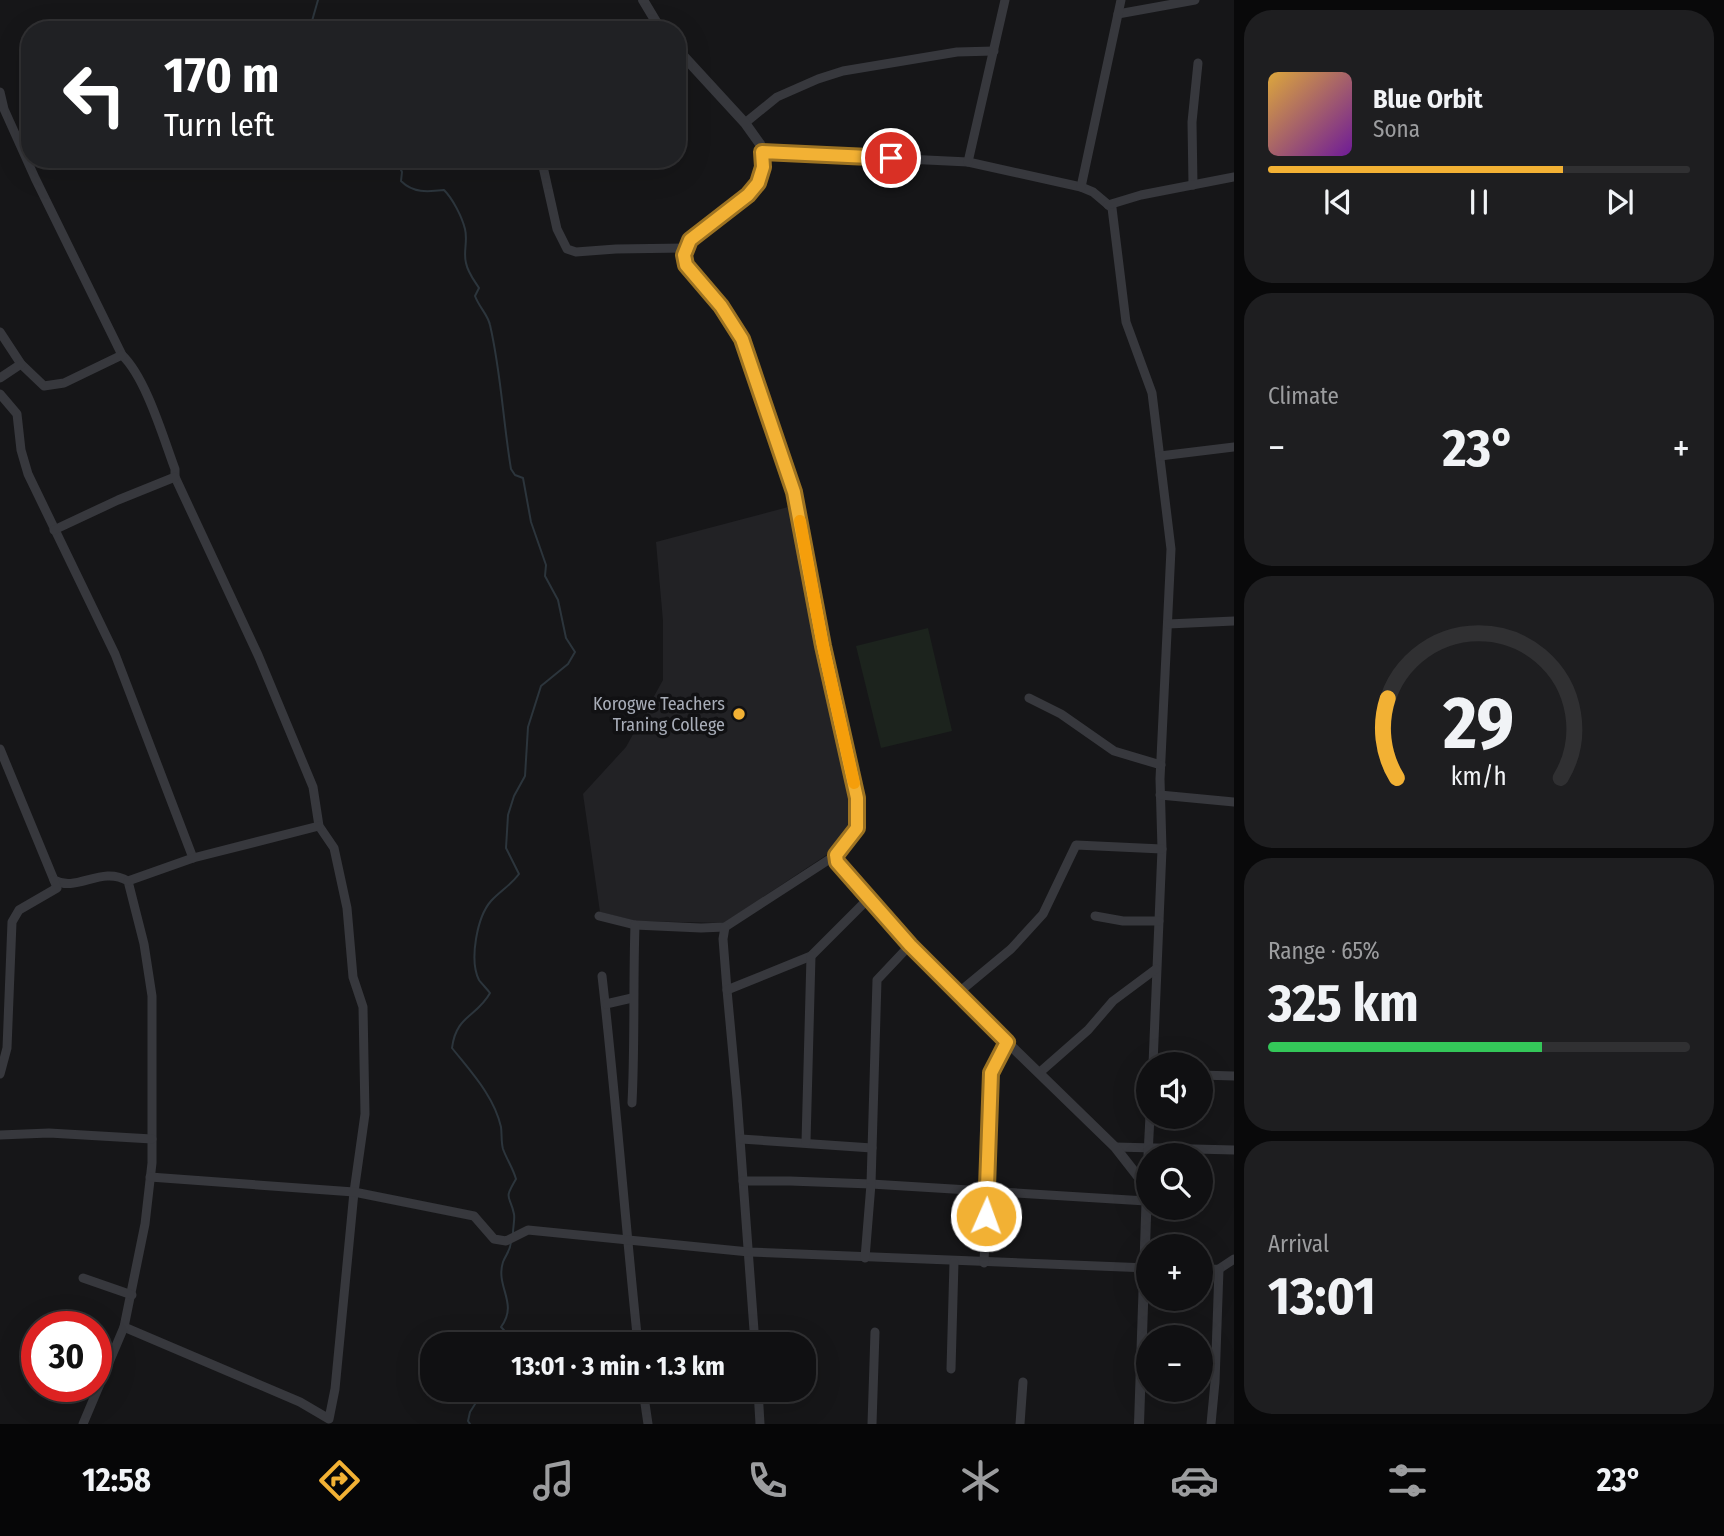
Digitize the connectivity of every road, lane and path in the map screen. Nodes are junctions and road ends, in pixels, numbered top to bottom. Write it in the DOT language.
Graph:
graph roads {
  1 [pos="643,0"];
  2 [pos="1005,0"];
  3 [pos="1121,0"];
  4 [pos="1195,0"];
  5 [pos="1118,14"];
  6 [pos="656,21"];
  7 [pos="994,51"];
  8 [pos="686,59"];
  9 [pos="1198,63"];
  10 [pos="0,92"];
  11 [pos="745,123"];
  12 [pos="21,147"];
  13 [pos="762,152"];
  14 [pos="968,162"];
  15 [pos="31,168"];
  16 [pos="543,168"];
  17 [pos="1234,177"];
  18 [pos="1193,185"];
  19 [pos="1082,187"];
  20 [pos="1108,205"];
  21 [pos="685,248"];
  22 [pos="0,332"];
  23 [pos="122,355"];
  24 [pos="21,364"];
  25 [pos="0,378"];
  26 [pos="0,394"];
  27 [pos="1234,447"];
  28 [pos="1160,456"];
  29 [pos="176,477"];
  30 [pos="54,530"];
  31 [pos="1234,621"];
  32 [pos="1168,624"];
  33 [pos="1029,698"];
  34 [pos="0,749"];
  35 [pos="1161,765"];
  36 [pos="1160,796"];
  37 [pos="1234,803"];
  38 [pos="319,827"];
  39 [pos="1162,849"];
  40 [pos="836,855"];
  41 [pos="193,859"];
  42 [pos="54,880"];
  43 [pos="128,880"];
  44 [pos="868,899"];
  45 [pos="599,916"];
  46 [pos="1095,916"];
  47 [pos="1158,921"];
  48 [pos="635,925"];
  49 [pos="725,927"];
  50 [pos="910,945"];
  51 [pos="811,956"];
  52 [pos="1156,969"];
  53 [pos="602,976"];
  54 [pos="727,990"];
  55 [pos="958,993"];
  56 [pos="632,998"];
  57 [pos="606,1004"];
  58 [pos="1007,1042"];
  59 [pos="1153,1052"];
  60 [pos="1039,1073"];
  61 [pos="0,1074"];
  62 [pos="1213,1075"];
  63 [pos="1234,1076"];
  64 [pos="632,1103"];
  65 [pos="0,1135"];
  66 [pos="152,1139"];
  67 [pos="740,1139"];
  68 [pos="806,1142"];
  69 [pos="1115,1147"];
  70 [pos="872,1148"];
  71 [pos="1136,1149"];
  72 [pos="1213,1150"];
  73 [pos="1234,1150"];
  74 [pos="1136,1171"];
  75 [pos="150,1177"];
  76 [pos="744,1181"];
  77 [pos="871,1184"];
  78 [pos="354,1192"];
  79 [pos="986,1192"];
  80 [pos="1136,1200"];
  81 [pos="627,1241"];
  82 [pos="749,1252"];
  83 [pos="865,1258"];
  84 [pos="1234,1259"];
  85 [pos="954,1262"];
  86 [pos="984,1263"];
  87 [pos="1136,1268"];
  88 [pos="1213,1269"];
  89 [pos="1219,1269"];
  90 [pos="83,1278"];
  91 [pos="132,1295"];
  92 [pos="1144,1311"];
  93 [pos="124,1327"];
  94 [pos="637,1332"];
  95 [pos="754,1332"];
  96 [pos="875,1332"];
  97 [pos="951,1369"];
  98 [pos="1023,1382"];
  99 [pos="645,1402"];
  100 [pos="759,1402"];
  101 [pos="328,1421"];
  102 [pos="83,1424"];
  103 [pos="340,1424"];
  104 [pos="648,1424"];
  105 [pos="760,1424"];
  106 [pos="872,1424"];
  107 [pos="1020,1424"];
  108 [pos="1139,1424"];
  109 [pos="1210,1424"];
  1 -- 6 [label="street"];
  2 -- 7 [label="street"];
  3 -- 5 [label="street"];
  4 -- 5 [label="street"];
  5 -- 19 [label="street"];
  7 -- 11 [label="street"];
  7 -- 14 [label="street"];
  8 -- 11 [label="street"];
  9 -- 18 [label="street"];
  10 -- 12 [label="street"];
  11 -- 13 [label="street"];
  13 -- 14 [label="street"];
  13 -- 21 [label="street"];
  14 -- 19 [label="street"];
  15 -- 23 [label="street"];
  16 -- 21 [label="street"];
  17 -- 18 [label="street"];
  18 -- 20 [label="street"];
  19 -- 20 [label="street"];
  20 -- 28 [label="street"];
  21 -- 40 [label="street"];
  22 -- 24 [label="street"];
  23 -- 24 [label="street"];
  23 -- 29 [label="street"];
  24 -- 25 [label="street"];
  26 -- 30 [label="street"];
  27 -- 28 [label="street"];
  28 -- 32 [label="street"];
  29 -- 30 [label="street"];
  29 -- 38 [label="street"];
  30 -- 41 [label="street"];
  31 -- 32 [label="street"];
  32 -- 35 [label="street"];
  33 -- 35 [label="street"];
  34 -- 42 [label="street"];
  35 -- 36 [label="street"];
  36 -- 37 [label="street"];
  36 -- 39 [label="street"];
  38 -- 41 [label="street"];
  38 -- 78 [label="street"];
  39 -- 47 [label="street"];
  39 -- 55 [label="street"];
  40 -- 44 [label="street"];
  40 -- 49 [label="street"];
  41 -- 43 [label="street"];
  42 -- 43 [label="street"];
  42 -- 61 [label="street"];
  43 -- 66 [label="street"];
  44 -- 50 [label="street"];
  44 -- 51 [label="street"];
  45 -- 48 [label="street"];
  46 -- 47 [label="street"];
  47 -- 52 [label="street"];
  48 -- 49 [label="street"];
  48 -- 56 [label="street"];
  49 -- 54 [label="street"];
  50 -- 55 [label="street"];
  50 -- 70 [label="street"];
  51 -- 54 [label="street"];
  51 -- 68 [label="street"];
  52 -- 59 [label="street"];
  52 -- 60 [label="street"];
  53 -- 57 [label="street"];
  54 -- 67 [label="street"];
  55 -- 58 [label="street"];
  56 -- 57 [label="street"];
  56 -- 64 [label="street"];
  57 -- 81 [label="street"];
  58 -- 60 [label="street"];
  58 -- 79 [label="street"];
  60 -- 69 [label="street"];
  62 -- 63 [label="street"];
  65 -- 66 [label="street"];
  66 -- 75 [label="street"];
  67 -- 68 [label="street"];
  67 -- 76 [label="street"];
  68 -- 70 [label="street"];
  69 -- 71 [label="street"];
  69 -- 74 [label="street"];
  70 -- 77 [label="street"];
  72 -- 73 [label="street"];
  75 -- 78 [label="street"];
  75 -- 91 [label="street"];
  76 -- 77 [label="street"];
  76 -- 82 [label="street"];
  77 -- 79 [label="street"];
  77 -- 83 [label="street"];
  78 -- 81 [label="street"];
  78 -- 101 [label="street"];
  79 -- 80 [label="street"];
  79 -- 86 [label="street"];
  81 -- 82 [label="street"];
  81 -- 94 [label="street"];
  82 -- 83 [label="street"];
  82 -- 95 [label="street"];
  83 -- 85 [label="street"];
  84 -- 89 [label="street"];
  85 -- 86 [label="street"];
  85 -- 97 [label="street"];
  86 -- 87 [label="street"];
  88 -- 89 [label="street"];
  89 -- 109 [label="street"];
  90 -- 91 [label="street"];
  91 -- 93 [label="street"];
  92 -- 108 [label="street"];
  93 -- 101 [label="street"];
  93 -- 102 [label="street"];
  96 -- 106 [label="street"];
  98 -- 107 [label="street"];
  99 -- 104 [label="street"];
  100 -- 105 [label="street"];
  101 -- 103 [label="street"];
}
